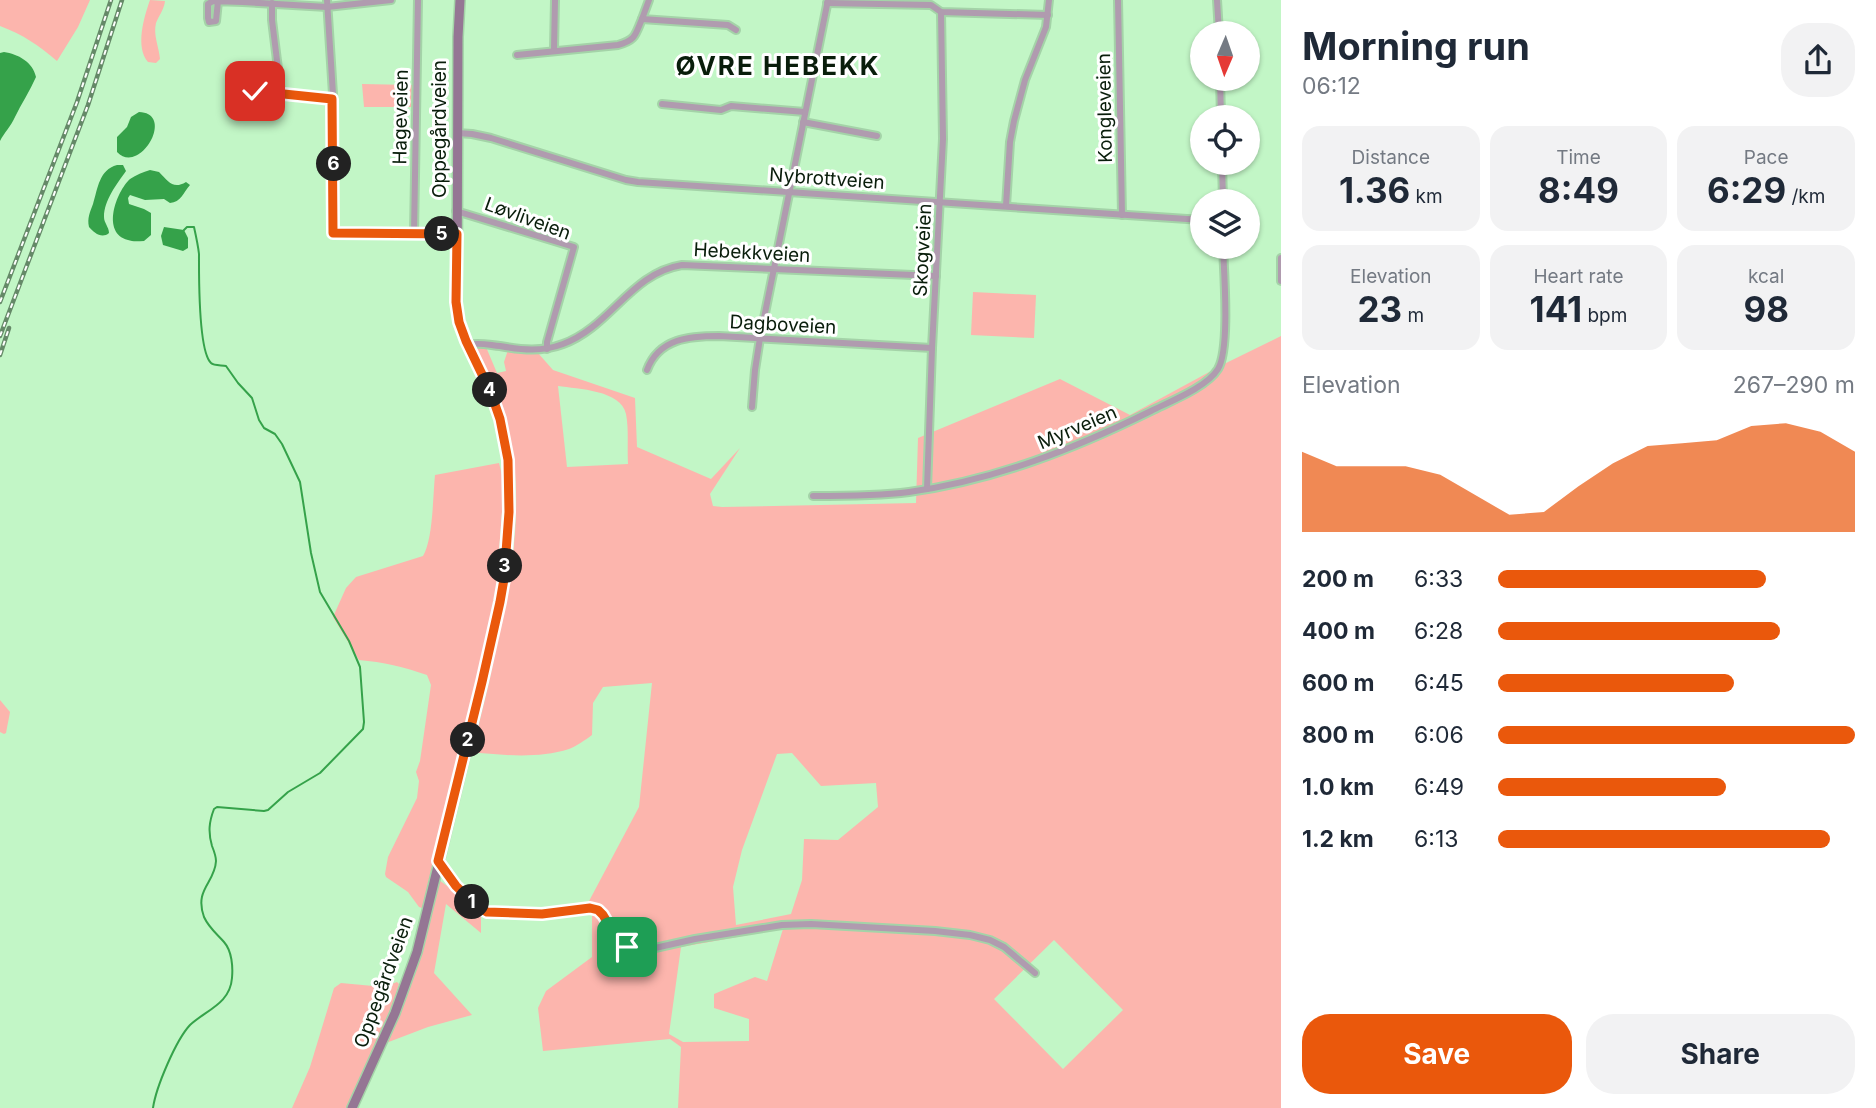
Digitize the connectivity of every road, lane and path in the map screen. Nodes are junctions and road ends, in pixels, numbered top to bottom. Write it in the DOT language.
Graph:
graph roads {
  1 [pos="391,0"];
  2 [pos="418,0"];
  3 [pos="460,0"];
  4 [pos="555,0"];
  5 [pos="649,0"];
  6 [pos="1049,0"];
  7 [pos="1118,0"];
  8 [pos="1217,0"];
  9 [pos="218,1"];
  10 [pos="828,1"];
  11 [pos="272,3"];
  12 [pos="327,4"];
  13 [pos="941,12"];
  14 [pos="1048,15"];
  15 [pos="642,19"];
  16 [pos="1218,21"];
  17 [pos="736,30"];
  18 [pos="554,50"];
  19 [pos="517,55"];
  20 [pos="255,91"];
  21 [pos="281,93"];
  22 [pos="332,99"];
  23 [pos="663,104"];
  24 [pos="804,112"];
  25 [pos="803,122"];
  26 [pos="457,133"];
  27 [pos="877,136"];
  28 [pos="789,191"];
  29 [pos="940,201"];
  30 [pos="1006,206"];
  31 [pos="456,211"];
  32 [pos="1122,215"];
  33 [pos="1190,219"];
  34 [pos="414,234"];
  35 [pos="457,234"];
  36 [pos="1281,258"];
  37 [pos="1223,259"];
  38 [pos="775,269"];
  39 [pos="936,276"];
  40 [pos="1281,281"];
  41 [pos="760,338"];
  42 [pos="468,345"];
  43 [pos="932,348"];
  44 [pos="547,349"];
  45 [pos="647,370"];
  46 [pos="752,407"];
  47 [pos="927,489"];
  48 [pos="813,496"];
  49 [pos="438,861"];
  50 [pos="1035,973"];
  51 [pos="352,1108"];
  1 -- 12 [label="street"];
  2 -- 34 [label="street, Hageveien"];
  3 -- 26 [label="main road, Oppegårdveien"];
  4 -- 18 [label="street"];
  5 -- 15 [label="street"];
  6 -- 14 [label="street"];
  7 -- 32 [label="street, Kongleveien"];
  8 -- 16 [label="street"];
  9 -- 11 [label="street"];
  10 -- 13 [label="street"];
  10 -- 24 [label="street"];
  11 -- 12 [label="street"];
  11 -- 21 [label="street"];
  12 -- 22 [label="street"];
  13 -- 14 [label="street"];
  13 -- 29 [label="street, Skogveien"];
  14 -- 30 [label="street"];
  15 -- 17 [label="street"];
  15 -- 18 [label="street"];
  18 -- 19 [label="street"];
  20 -- 21 [label="street"];
  21 -- 22 [label="street"];
  22 -- 34 [label="street"];
  23 -- 24 [label="street"];
  24 -- 25 [label="street"];
  25 -- 27 [label="street"];
  25 -- 28 [label="street"];
  26 -- 28 [label="street, Nybrottveien"];
  26 -- 31 [label="main road, Oppegårdveien"];
  28 -- 29 [label="street, Nybrottveien"];
  28 -- 38 [label="street"];
  29 -- 30 [label="street, Nybrottveien"];
  29 -- 39 [label="street, Skogveien"];
  30 -- 32 [label="street, Nybrottveien"];
  31 -- 35 [label="main road, Oppegårdveien"];
  31 -- 44 [label="street, Løvliveien"];
  32 -- 33 [label="street, Nybrottveien"];
  34 -- 35 [label="street"];
  35 -- 42 [label="main road, Oppegårdveien"];
  36 -- 40 [label="street"];
  37 -- 47 [label="street, Myrveien"];
  38 -- 39 [label="street, Hebekkveien"];
  38 -- 41 [label="street"];
  38 -- 44 [label="street, Hebekkveien"];
  39 -- 43 [label="street, Skogveien"];
  41 -- 43 [label="street, Dagboveien"];
  41 -- 45 [label="street, Dagboveien"];
  41 -- 46 [label="street"];
  42 -- 44 [label="street, Hebekkveien"];
  42 -- 49 [label="main road, Oppegårdveien"];
  43 -- 47 [label="street, Skogveien"];
  47 -- 48 [label="street, Myrveien"];
  49 -- 50 [label="street"];
  49 -- 51 [label="main road, Oppegårdveien"];
}
